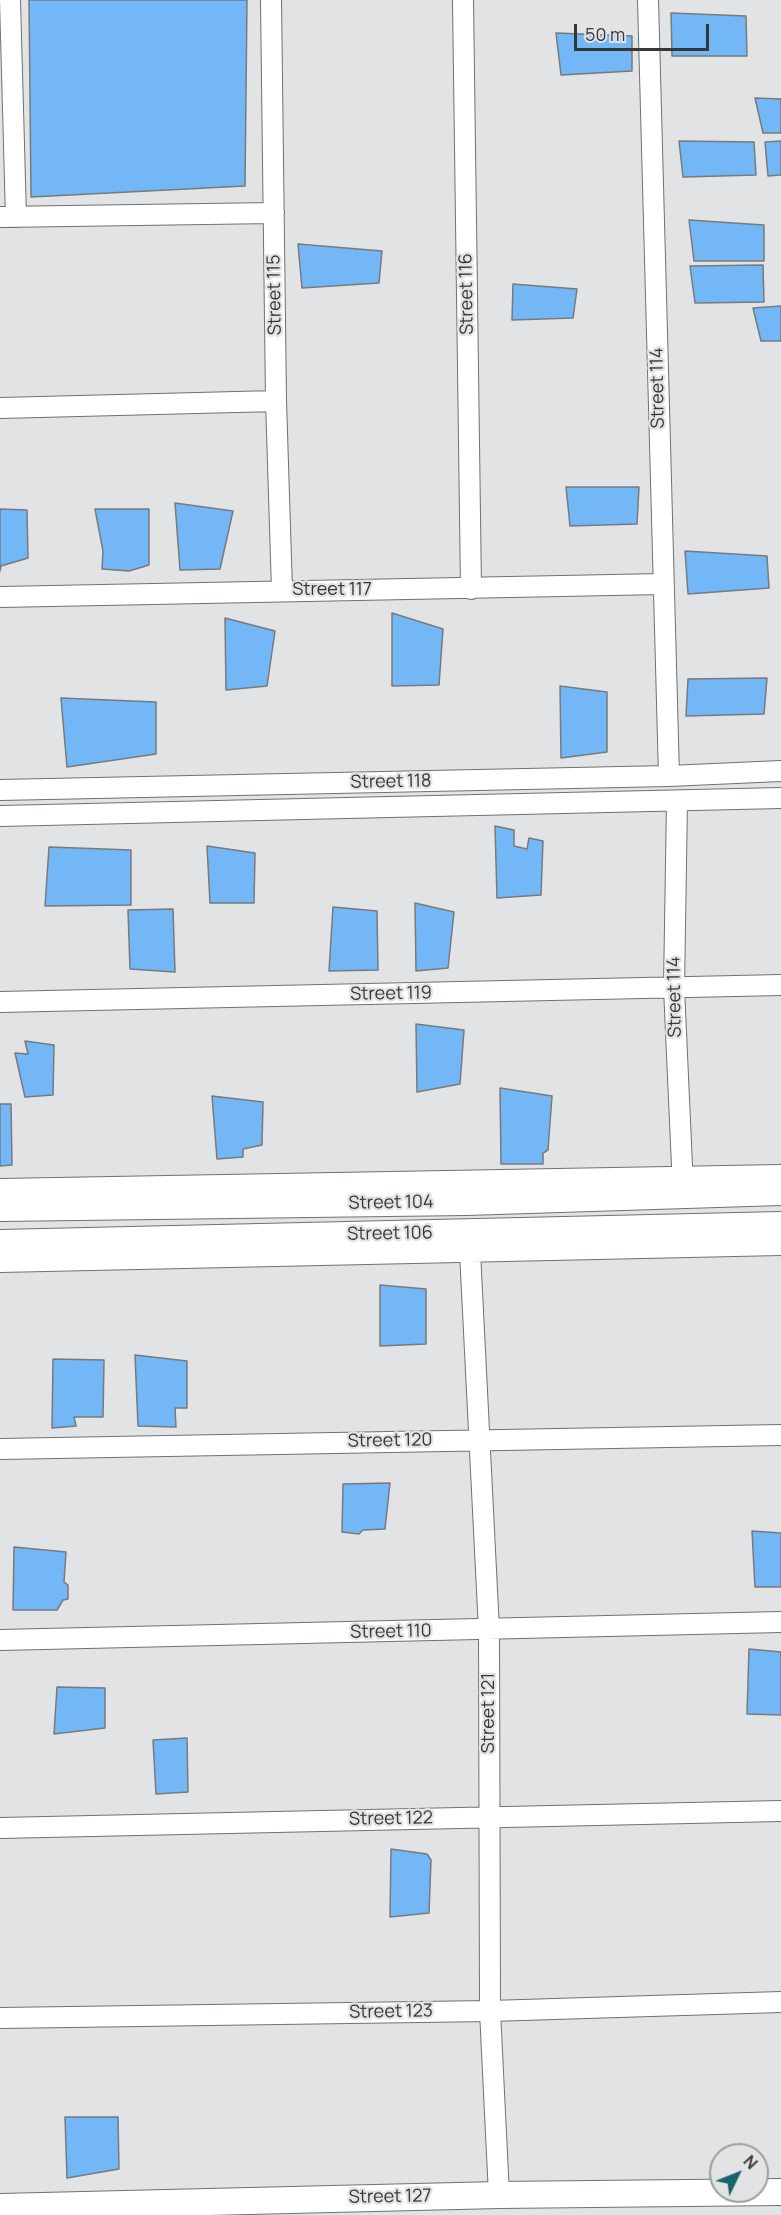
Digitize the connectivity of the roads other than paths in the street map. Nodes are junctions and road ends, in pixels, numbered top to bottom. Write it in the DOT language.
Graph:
graph roads {
  1 [pos="10,0"];
  2 [pos="271,0"];
  3 [pos="463,0"];
  4 [pos="648,0"];
  5 [pos="274,213"];
  6 [pos="8,217"];
  7 [pos="276,401"];
  8 [pos="0,408"];
  9 [pos="663,584"];
  10 [pos="471,589"];
  11 [pos="282,590"];
  12 [pos="0,597"];
  13 [pos="781,771"];
  14 [pos="669,776"];
  15 [pos="0,790"];
  16 [pos="781,798"];
  17 [pos="677,801"];
  18 [pos="0,816"];
  19 [pos="781,985"];
  20 [pos="674,988"];
  21 [pos="0,1002"];
  22 [pos="781,1175"];
  23 [pos="683,1185"];
  24 [pos="0,1190"];
  25 [pos="781,1192"];
  26 [pos="272,1194"];
  27 [pos="62,1207"];
  28 [pos="0,1208"];
  29 [pos="781,1225"];
  30 [pos="716,1237"];
  31 [pos="64,1242"];
  32 [pos="470,1242"];
  33 [pos="0,1243"];
  34 [pos="781,1245"];
  35 [pos="0,1262"];
  36 [pos="781,1435"];
  37 [pos="480,1439"];
  38 [pos="0,1449"];
  39 [pos="781,1622"];
  40 [pos="489,1630"];
  41 [pos="0,1640"];
  42 [pos="781,1811"];
  43 [pos="488,1817"];
  44 [pos="0,1828"];
  45 [pos="781,2002"];
  46 [pos="490,2011"];
  47 [pos="0,2018"];
  48 [pos="781,2192"];
  49 [pos="510,2201"];
  50 [pos="463,2205"];
  51 [pos="8,2210"];
  52 [pos="83,2210"];
  1 -- 6 [label="street"];
  2 -- 5 [label="street, Street 115"];
  3 -- 10 [label="street, Street 116"];
  4 -- 9 [label="street, Street 114"];
  5 -- 6 [label="street"];
  5 -- 7 [label="street, Street 115"];
  7 -- 8 [label="street"];
  7 -- 11 [label="street, Street 115"];
  9 -- 10 [label="street, Street 117"];
  9 -- 14 [label="street, Street 114"];
  10 -- 11 [label="street, Street 117"];
  11 -- 12 [label="street, Street 117"];
  13 -- 14 [label="street, Street 118"];
  14 -- 15 [label="street, Street 118"];
  16 -- 17 [label="street"];
  17 -- 18 [label="street"];
  17 -- 20 [label="street, Street 114"];
  19 -- 20 [label="street, Street 119"];
  20 -- 21 [label="street, Street 119"];
  20 -- 23 [label="street, Street 114"];
  22 -- 23 [label="street"];
  23 -- 25 [label="street, Street 104"];
  23 -- 26 [label="street, Street 104"];
  24 -- 26 [label="street"];
  26 -- 27 [label="street, Street 104"];
  27 -- 28 [label="street, Street 104"];
  27 -- 31 [label="street"];
  29 -- 30 [label="street, Street 106"];
  30 -- 32 [label="street, Street 106"];
  30 -- 34 [label="street"];
  31 -- 32 [label="street, Street 106"];
  31 -- 33 [label="street, Street 106"];
  32 -- 35 [label="street"];
  32 -- 37 [label="street, Street 121"];
  36 -- 37 [label="street, Street 120"];
  37 -- 38 [label="street, Street 120"];
  37 -- 40 [label="street, Street 121"];
  39 -- 40 [label="street, Street 110"];
  40 -- 41 [label="street, Street 110"];
  40 -- 43 [label="street, Street 121"];
  42 -- 43 [label="street, Street 122"];
  43 -- 44 [label="street, Street 122"];
  43 -- 46 [label="street, Street 121"];
  45 -- 46 [label="street, Street 123"];
  46 -- 47 [label="street, Street 123"];
  46 -- 49 [label="street, Street 121"];
  48 -- 49 [label="street, Street 127"];
  49 -- 50 [label="street, Street 127"];
  50 -- 52 [label="street, Street 127"];
  51 -- 52 [label="street, Street 127"];
}
